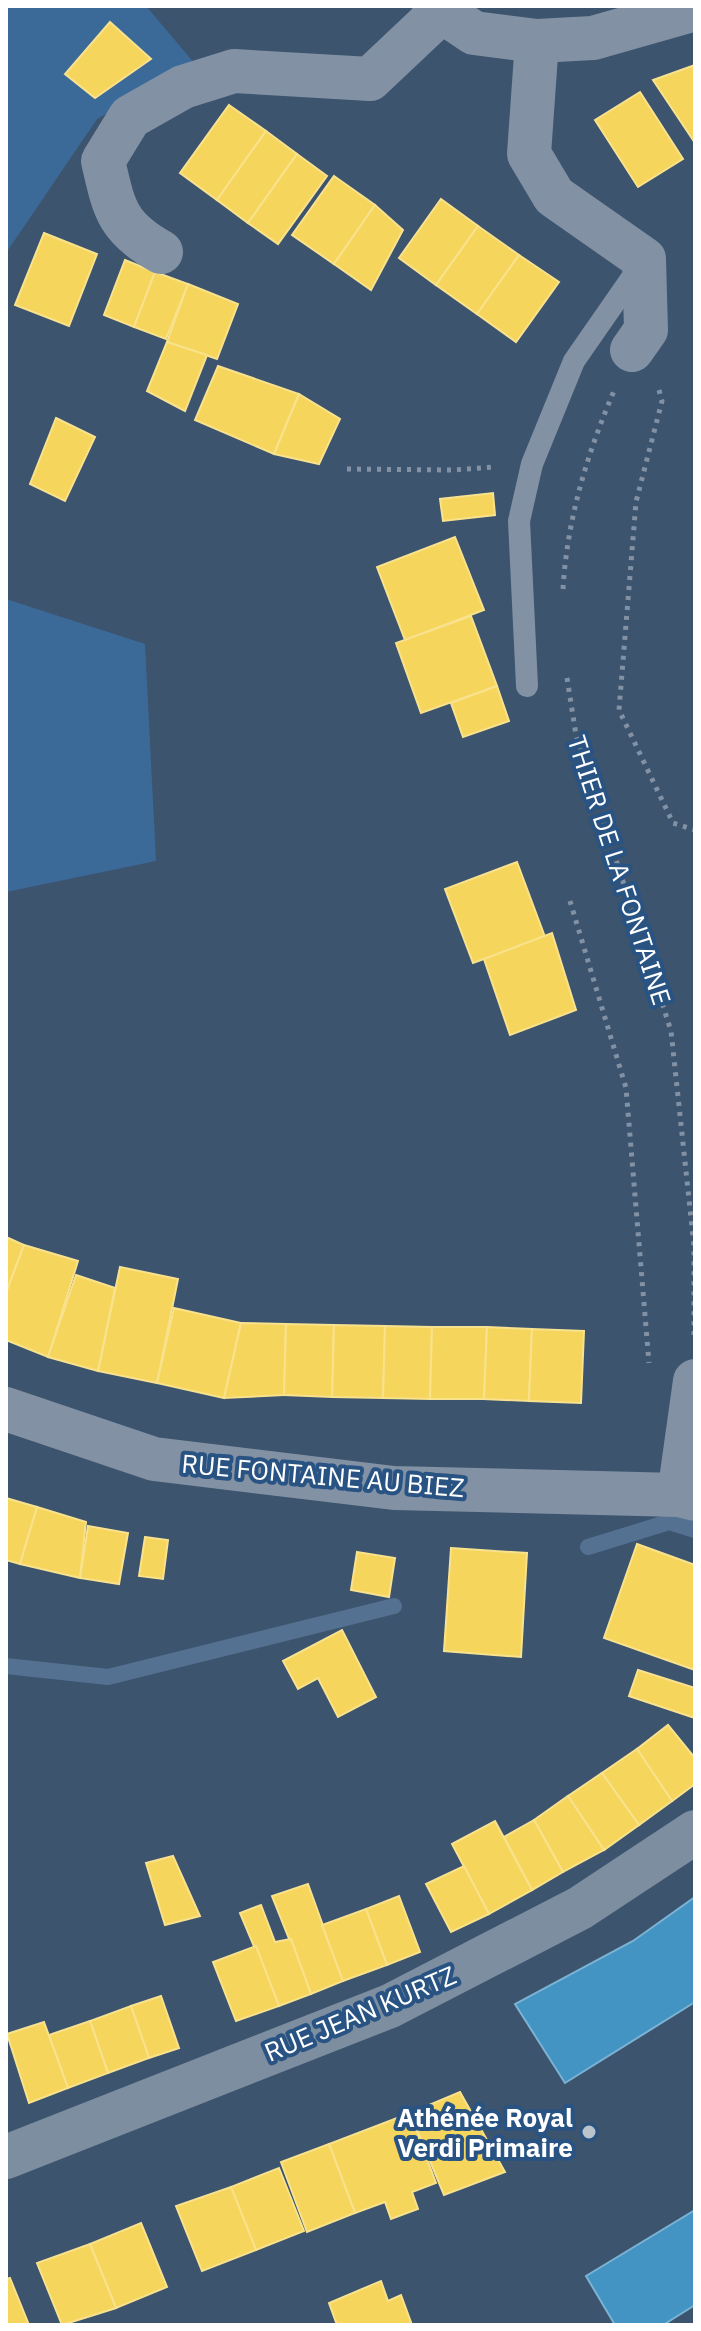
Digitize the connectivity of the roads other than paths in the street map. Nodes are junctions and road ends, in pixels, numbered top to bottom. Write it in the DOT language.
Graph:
graph roads {
  1 [pos="438,9"];
  2 [pos="695,9"];
  3 [pos="537,41"];
  4 [pos="161,252"];
  5 [pos="644,259"];
  6 [pos="639,340"];
  7 [pos="527,686"];
  8 [pos="695,1381"];
  9 [pos="6,1409"];
  10 [pos="687,1497"];
  11 [pos="695,1832"];
  12 [pos="6,2157"];
  1 -- 3 [label="street"];
  1 -- 4 [label="street"];
  2 -- 3 [label="street"];
  3 -- 5 [label="street"];
  5 -- 6 [label="street"];
  5 -- 7 [label="lane"];
  8 -- 10 [label="street"];
  9 -- 10 [label="street, RUE FONTAINE AU BIEZ"];
  11 -- 12 [label="main road, RUE JEAN KURTZ"];
}
